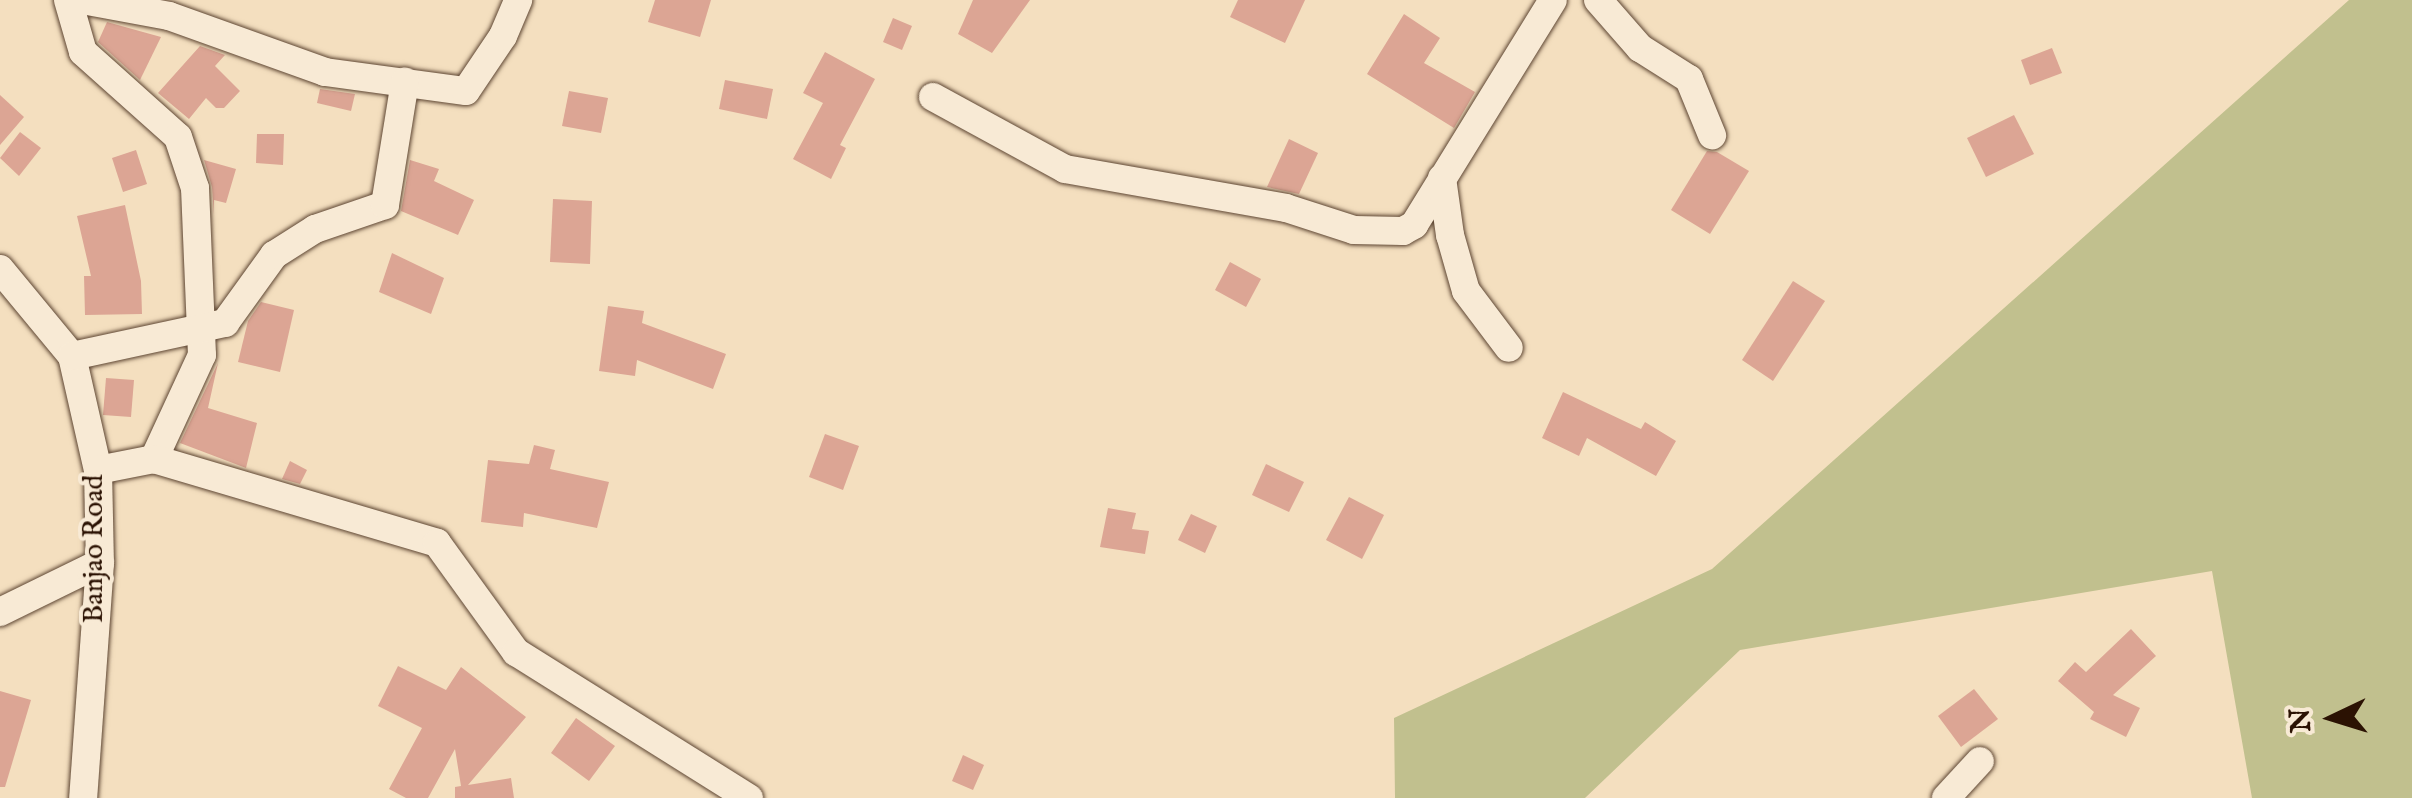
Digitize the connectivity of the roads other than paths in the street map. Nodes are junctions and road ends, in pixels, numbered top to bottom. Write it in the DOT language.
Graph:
graph roads {
  1 [pos="68,0"];
  2 [pos="82,0"];
  3 [pos="518,0"];
  4 [pos="1552,0"];
  5 [pos="1598,0"];
  6 [pos="405,82"];
  7 [pos="933,97"];
  8 [pos="1712,135"];
  9 [pos="1442,178"];
  10 [pos="0,268"];
  11 [pos="198,329"];
  12 [pos="1509,348"];
  13 [pos="72,356"];
  14 [pos="154,458"];
  15 [pos="98,470"];
  16 [pos="100,563"];
  17 [pos="0,612"];
  18 [pos="1980,761"];
  19 [pos="83,798"];
  20 [pos="749,798"];
  21 [pos="1946,798"];
  1 -- 11 [label="street"];
  2 -- 6 [label="street"];
  3 -- 6 [label="street"];
  4 -- 9 [label="street"];
  5 -- 8 [label="street"];
  6 -- 11 [label="street"];
  7 -- 9 [label="street"];
  9 -- 12 [label="street"];
  10 -- 13 [label="street, Banjao Road"];
  11 -- 13 [label="street"];
  11 -- 14 [label="street"];
  13 -- 15 [label="street, Banjao Road"];
  14 -- 15 [label="street"];
  14 -- 20 [label="street"];
  15 -- 16 [label="street, Banjao Road"];
  16 -- 17 [label="street"];
  16 -- 19 [label="street, Banjao Road"];
  18 -- 21 [label="street"];
}
